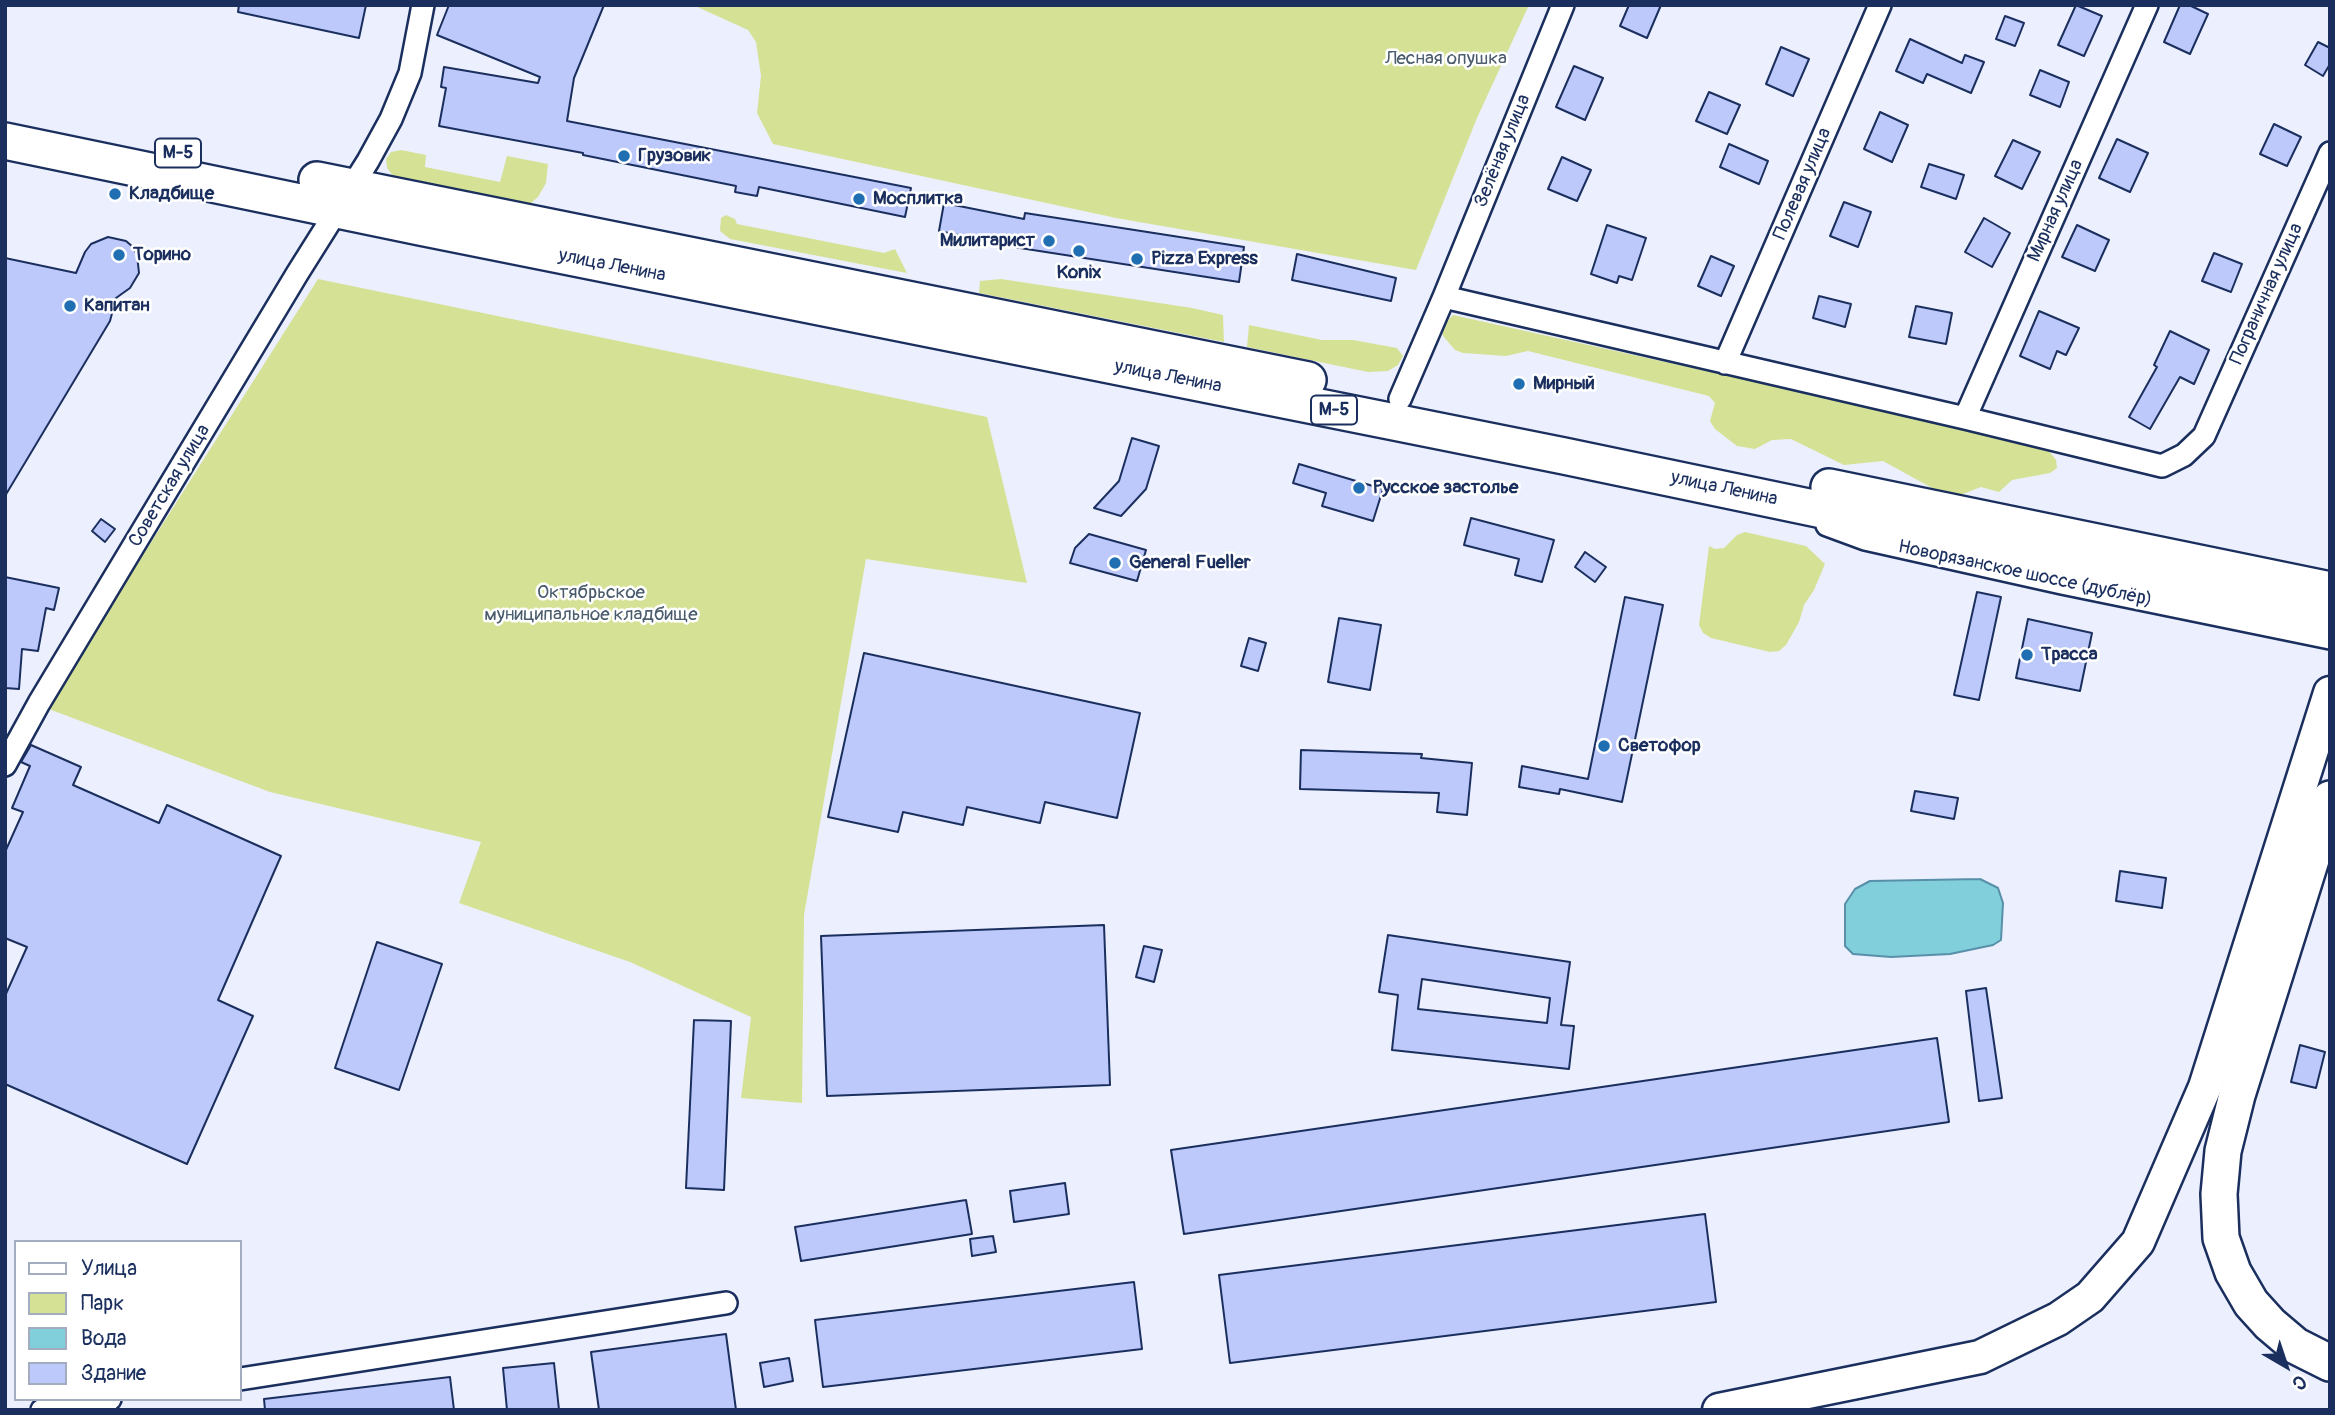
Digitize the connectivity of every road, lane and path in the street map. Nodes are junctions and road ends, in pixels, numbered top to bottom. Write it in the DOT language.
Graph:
graph roads {
  1 [pos="423,5"];
  2 [pos="1563,5"];
  3 [pos="1880,5"];
  4 [pos="2147,5"];
  5 [pos="5,117"];
  6 [pos="5,141"];
  7 [pos="2330,153"];
  8 [pos="345,199"];
  9 [pos="1444,297"];
  10 [pos="1725,363"];
  11 [pos="1400,399"];
  12 [pos="1965,418"];
  13 [pos="1726,490"];
  14 [pos="2330,590"];
  15 [pos="2330,616"];
  16 [pos="2330,638"];
  17 [pos="2330,693"];
  18 [pos="5,765"];
  19 [pos="2330,799"];
  20 [pos="2221,1091"];
  21 [pos="726,1303"];
  22 [pos="2330,1363"];
  23 [pos="242,1379"];
  24 [pos="98,1401"];
  25 [pos="43,1410"];
  26 [pos="1719,1410"];
  1 -- 8 [label="street, Советская улица"];
  2 -- 9 [label="street, Зелёная улица"];
  3 -- 10 [label="street, Полевая улица"];
  4 -- 12 [label="street, Мирная улица"];
  5 -- 8 [label="main road, улица Ленина / М-5"];
  6 -- 8 [label="main road, улица Ленина / М-5"];
  7 -- 12 [label="street, Пограничная улица"];
  8 -- 11 [label="main road, улица Ленина / М-5"];
  8 -- 13 [label="main road, улица Ленина / М-5"];
  8 -- 18 [label="street, Советская улица"];
  9 -- 10 [label="street"];
  9 -- 11 [label="street, Зелёная улица"];
  10 -- 12 [label="street"];
  11 -- 14 [label="main road, улица Ленина / М-5"];
  13 -- 15 [label="main road, улица Ленина / М-5"];
  13 -- 16 [label="street, Новорязанское шоссе (дублёр)"];
  17 -- 20 [label="main road"];
  19 -- 20 [label="main road"];
  20 -- 22 [label="main road"];
  20 -- 26 [label="main road"];
  21 -- 23 [label="street"];
  24 -- 25 [label="street"];
}
